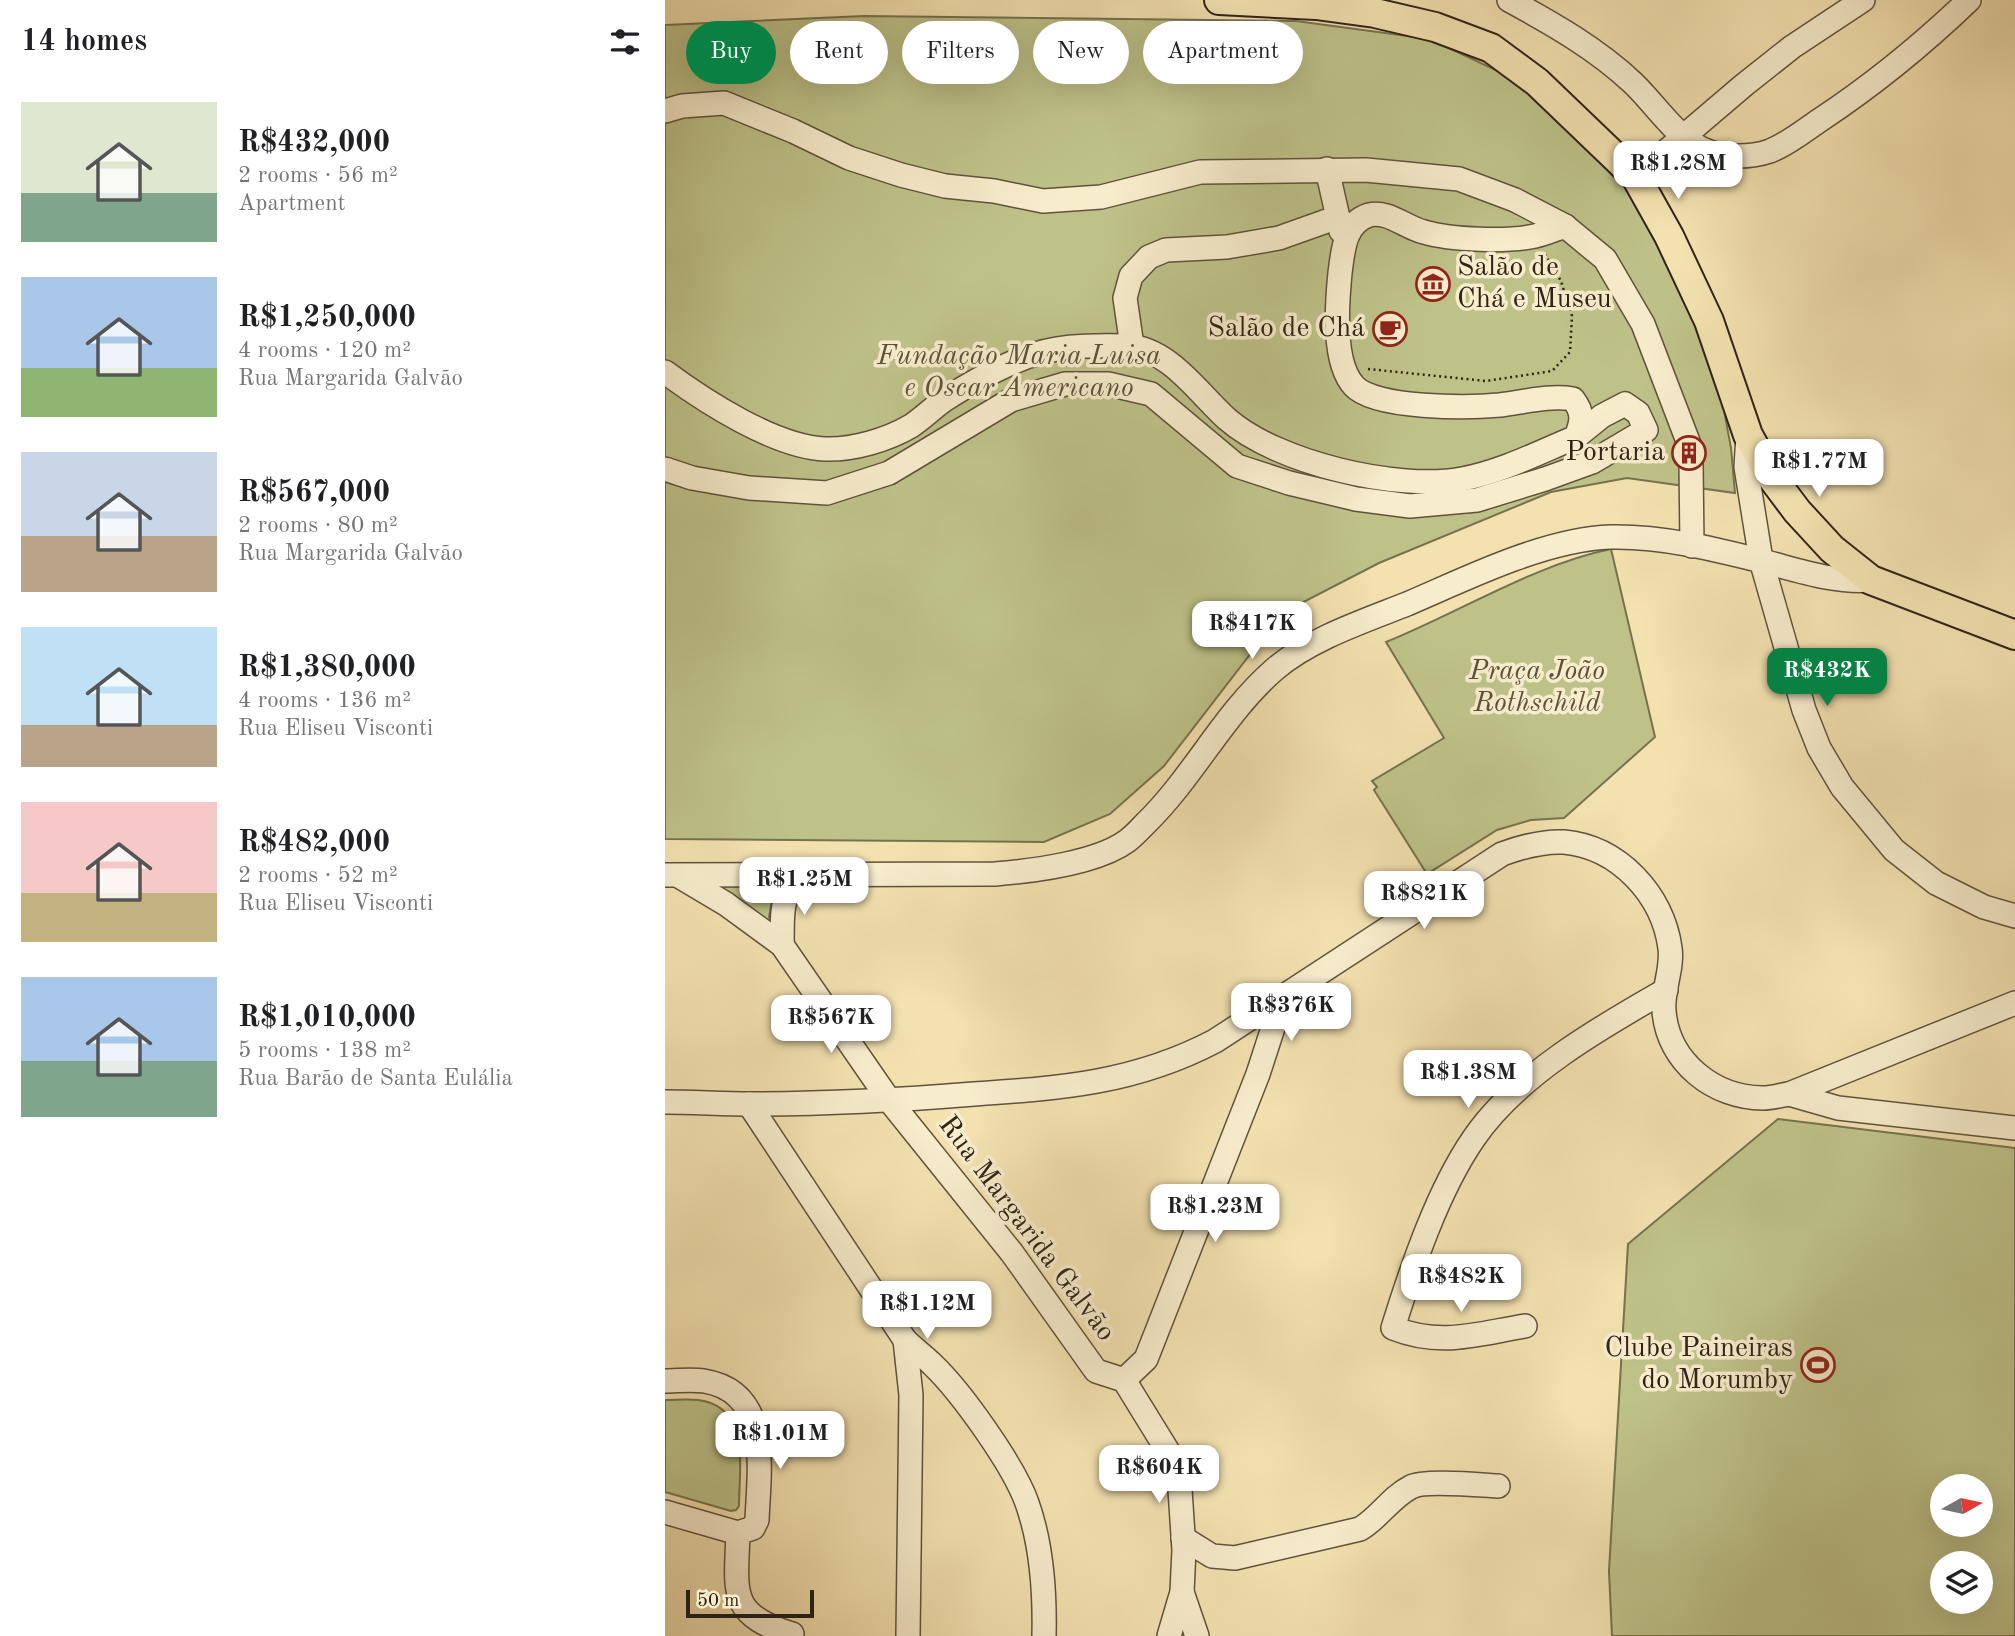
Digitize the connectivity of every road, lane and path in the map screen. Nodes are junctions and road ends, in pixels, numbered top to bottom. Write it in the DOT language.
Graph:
graph roads {
  1 [pos="1219,0"];
  2 [pos="1509,0"];
  3 [pos="1863,0"];
  4 [pos="1969,0"];
  5 [pos="1245,1"];
  6 [pos="665,111"];
  7 [pos="1684,138"];
  8 [pos="1327,169"];
  9 [pos="1636,177"];
  10 [pos="1338,217"];
  11 [pos="1565,226"];
  12 [pos="1535,237"];
  13 [pos="1343,244"];
  14 [pos="1132,346"];
  15 [pos="1343,367"];
  16 [pos="665,372"];
  17 [pos="1646,430"];
  18 [pos="1748,435"];
  19 [pos="1576,437"];
  20 [pos="1688,445"];
  21 [pos="665,469"];
  22 [pos="1692,546"];
  23 [pos="1761,561"];
  24 [pos="1871,580"];
  25 [pos="2015,635"];
  26 [pos="672,875"];
  27 [pos="803,876"];
  28 [pos="2015,916"];
  29 [pos="782,946"];
  30 [pos="1666,990"];
  31 [pos="1283,998"];
  32 [pos="2015,1003"];
  33 [pos="1789,1094"];
  34 [pos="889,1100"];
  35 [pos="665,1102"];
  36 [pos="749,1104"];
  37 [pos="2015,1128"];
  38 [pos="1525,1326"];
  39 [pos="905,1340"];
  40 [pos="1124,1380"];
  41 [pos="665,1381"];
  42 [pos="1498,1486"];
  43 [pos="665,1512"];
  44 [pos="738,1533"];
  45 [pos="1183,1538"];
  46 [pos="1182,1592"];
  47 [pos="792,1634"];
  48 [pos="908,1636"];
  49 [pos="1044,1636"];
  50 [pos="1169,1636"];
  51 [pos="1197,1636"];
  1 -- 5 [label="main road"];
  2 -- 7 [label="street"];
  3 -- 7 [label="street"];
  4 -- 7 [label="street"];
  5 -- 9 [label="main road"];
  6 -- 8 [label="street"];
  7 -- 9 [label="street"];
  8 -- 10 [label="street"];
  8 -- 11 [label="street"];
  9 -- 18 [label="main road"];
  10 -- 13 [label="street"];
  10 -- 14 [label="street"];
  11 -- 12 [label="street"];
  11 -- 20 [label="street"];
  12 -- 13 [label="street"];
  12 -- 15 [label="path"];
  13 -- 15 [label="street"];
  14 -- 16 [label="street"];
  14 -- 19 [label="street"];
  15 -- 19 [label="street"];
  17 -- 19 [label="street"];
  17 -- 20 [label="street"];
  17 -- 21 [label="street"];
  18 -- 23 [label="street"];
  18 -- 24 [label="main road"];
  20 -- 22 [label="street"];
  22 -- 23 [label="street"];
  22 -- 27 [label="street"];
  23 -- 24 [label="street"];
  23 -- 28 [label="street"];
  24 -- 25 [label="main road"];
  26 -- 27 [label="street"];
  26 -- 29 [label="street, Rua Margarida Galvão"];
  27 -- 29 [label="street"];
  29 -- 34 [label="street, Rua Margarida Galvão"];
  30 -- 31 [label="street"];
  30 -- 33 [label="street"];
  30 -- 38 [label="street"];
  31 -- 34 [label="street"];
  31 -- 40 [label="street"];
  32 -- 33 [label="street"];
  33 -- 37 [label="street"];
  34 -- 36 [label="street"];
  34 -- 40 [label="street, Rua Margarida Galvão"];
  35 -- 36 [label="street"];
  36 -- 39 [label="street"];
  39 -- 48 [label="street"];
  39 -- 49 [label="street"];
  40 -- 45 [label="street"];
  41 -- 44 [label="street"];
  42 -- 45 [label="street"];
  43 -- 44 [label="street"];
  44 -- 47 [label="street"];
  45 -- 46 [label="street"];
  46 -- 50 [label="street"];
  46 -- 51 [label="street"];
}
